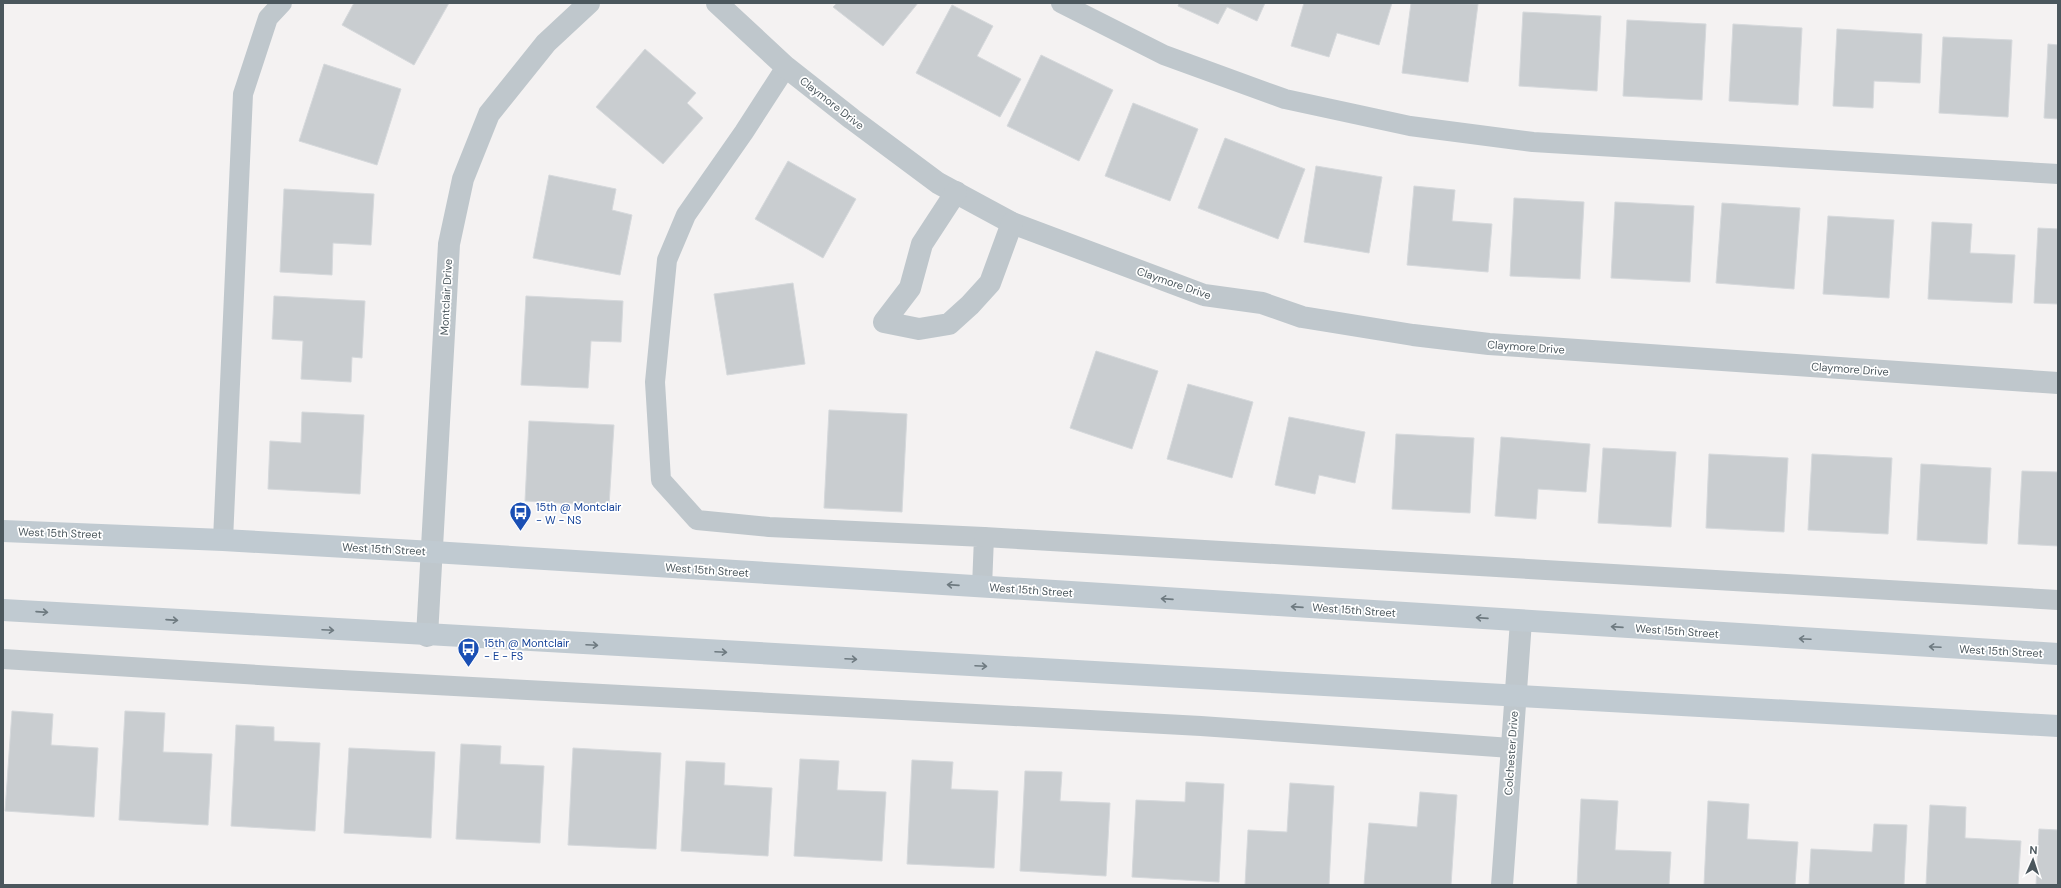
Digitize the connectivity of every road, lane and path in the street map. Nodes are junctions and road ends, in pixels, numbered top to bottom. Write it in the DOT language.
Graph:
graph roads {
  1 [pos="282,3"];
  2 [pos="589,3"];
  3 [pos="717,3"];
  4 [pos="1061,3"];
  5 [pos="786,67"];
  6 [pos="2058,174"];
  7 [pos="956,192"];
  8 [pos="1012,223"];
  9 [pos="2058,383"];
  10 [pos="3,531"];
  11 [pos="984,537"];
  12 [pos="223,540"];
  13 [pos="433,552"];
  14 [pos="982,587"];
  15 [pos="2058,600"];
  16 [pos="3,610"];
  17 [pos="1521,621"];
  18 [pos="427,636"];
  19 [pos="2058,654"];
  20 [pos="3,659"];
  21 [pos="1515,694"];
  22 [pos="2058,726"];
  23 [pos="1511,748"];
  24 [pos="1502,885"];
  1 -- 12 [label="lane"];
  2 -- 13 [label="street, Montclair Drive"];
  3 -- 5 [label="street, Claymore Drive"];
  4 -- 6 [label="lane"];
  5 -- 7 [label="street, Claymore Drive"];
  5 -- 11 [label="lane"];
  7 -- 8 [label="street, Claymore Drive"];
  7 -- 8 [label="street"];
  8 -- 9 [label="street, Claymore Drive"];
  10 -- 12 [label="main road, West 15th Street"];
  11 -- 14 [label="lane"];
  11 -- 15 [label="lane"];
  12 -- 13 [label="main road, West 15th Street"];
  14 -- 13 [label="main road, West 15th Street, one-way"];
  13 -- 18 [label="street, Montclair Drive"];
  17 -- 14 [label="main road, West 15th Street, one-way"];
  16 -- 18 [label="main road, one-way"];
  19 -- 17 [label="main road, West 15th Street, one-way"];
  17 -- 21 [label="street, Colchester Drive"];
  18 -- 21 [label="main road, one-way"];
  20 -- 23 [label="lane"];
  21 -- 22 [label="main road"];
  21 -- 23 [label="street, Colchester Drive"];
  23 -- 24 [label="street, Colchester Drive"];
}
